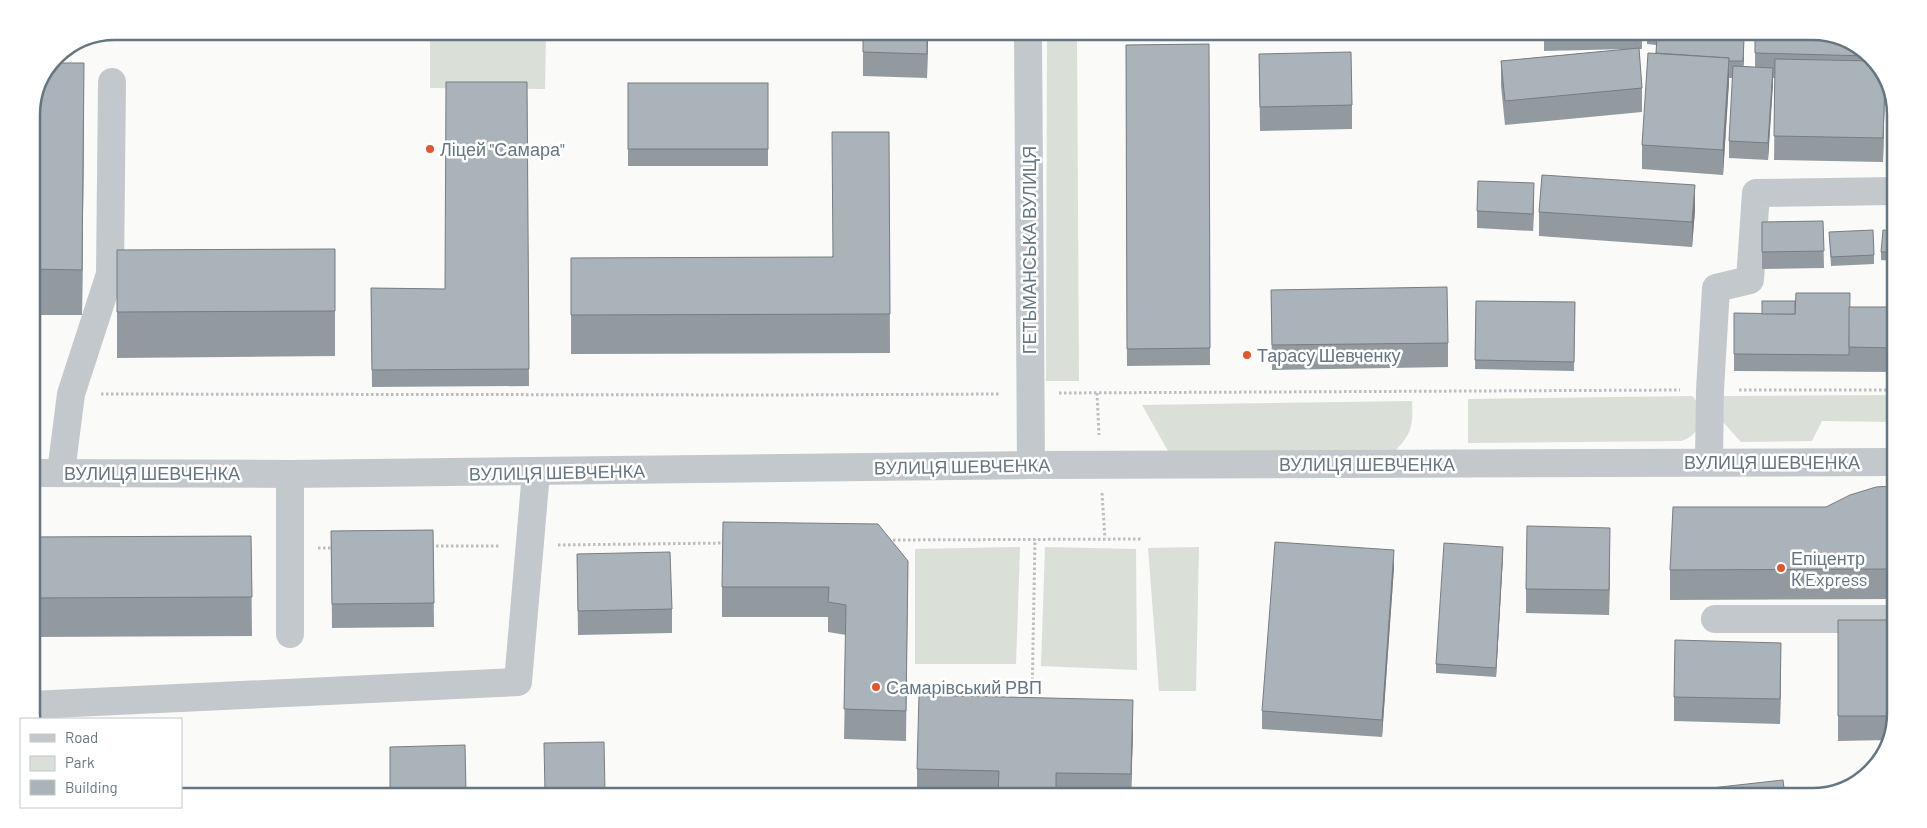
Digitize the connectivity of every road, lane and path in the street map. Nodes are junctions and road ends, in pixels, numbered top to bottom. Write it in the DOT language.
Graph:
graph roads {
  1 [pos="1028,40"];
  2 [pos="112,82"];
  3 [pos="1887,190"];
  4 [pos="110,274"];
  5 [pos="139,274"];
  6 [pos="1710,390"];
  7 [pos="1887,390"];
  8 [pos="1029,393"];
  9 [pos="1096,393"];
  10 [pos="72,394"];
  11 [pos="40,400"];
  12 [pos="1099,439"];
  13 [pos="1709,462"];
  14 [pos="1887,462"];
  15 [pos="1031,465"];
  16 [pos="61,472"];
  17 [pos="536,472"];
  18 [pos="40,473"];
  19 [pos="290,474"];
  20 [pos="1101,485"];
  21 [pos="1105,538"];
  22 [pos="971,539"];
  23 [pos="1034,539"];
  24 [pos="1143,539"];
  25 [pos="1715,619"];
  26 [pos="1887,619"];
  27 [pos="290,634"];
  28 [pos="40,705"];
  29 [pos="1032,709"];
  1 -- 8 [label="street, ГЕТЬМАНСЬКА ВУЛИЦЯ"];
  2 -- 4 [label="street"];
  3 -- 6 [label="street"];
  4 -- 5 [label="street"];
  4 -- 10 [label="street"];
  6 -- 7 [label="path"];
  6 -- 9 [label="path"];
  6 -- 13 [label="street"];
  8 -- 9 [label="path"];
  8 -- 10 [label="path"];
  8 -- 15 [label="street, ГЕТЬМАНСЬКА ВУЛИЦЯ"];
  9 -- 12 [label="path"];
  10 -- 11 [label="path"];
  10 -- 16 [label="street"];
  13 -- 14 [label="street, ВУЛИЦЯ ШЕВЧЕНКА"];
  13 -- 15 [label="street, ВУЛИЦЯ ШЕВЧЕНКА"];
  15 -- 17 [label="street, ВУЛИЦЯ ШЕВЧЕНКА"];
  16 -- 18 [label="street, ВУЛИЦЯ ШЕВЧЕНКА"];
  16 -- 19 [label="street, ВУЛИЦЯ ШЕВЧЕНКА"];
  17 -- 19 [label="street, ВУЛИЦЯ ШЕВЧЕНКА"];
  17 -- 28 [label="street"];
  19 -- 27 [label="street"];
  20 -- 21 [label="path"];
  21 -- 23 [label="path"];
  21 -- 24 [label="path"];
  22 -- 23 [label="path"];
  23 -- 29 [label="path"];
  25 -- 26 [label="street"];
}
